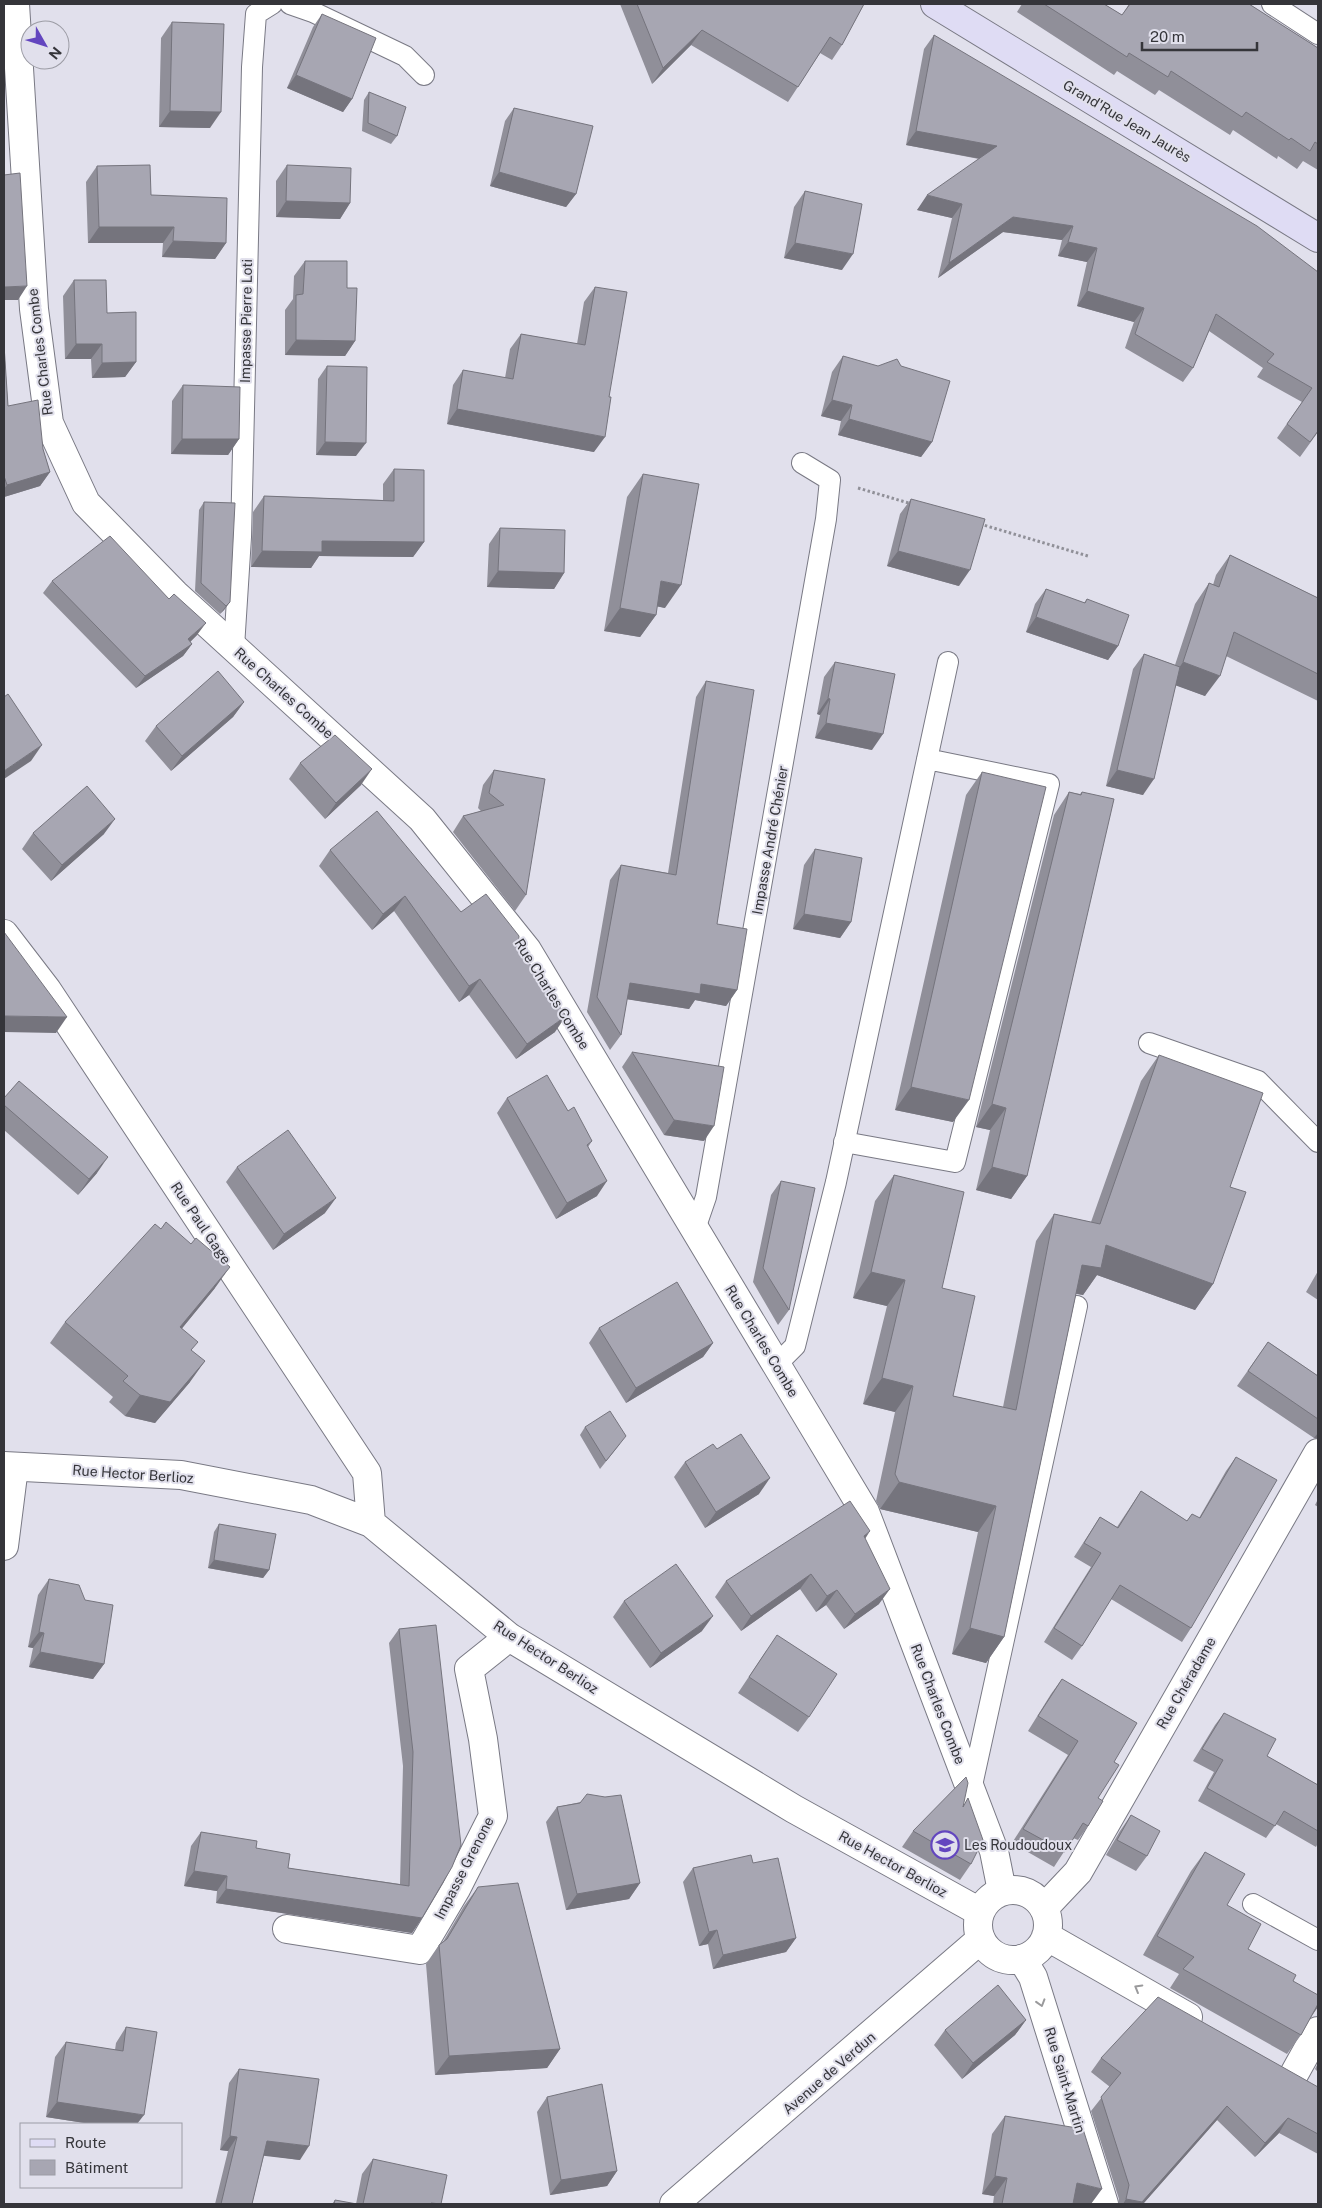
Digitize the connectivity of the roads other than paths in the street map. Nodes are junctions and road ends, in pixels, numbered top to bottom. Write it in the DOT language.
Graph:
graph roads {
  1 [pos="15,4"];
  2 [pos="272,4"];
  3 [pos="290,4"];
  4 [pos="935,4"];
  5 [pos="1272,4"];
  6 [pos="1318,34"];
  7 [pos="424,75"];
  8 [pos="13,81"];
  9 [pos="1318,238"];
  10 [pos="802,463"];
  11 [pos="234,647"];
  12 [pos="948,662"];
  13 [pos="927,759"];
  14 [pos="4,934"];
  15 [pos="1149,1043"];
  16 [pos="844,1142"];
  17 [pos="1318,1142"];
  18 [pos="695,1230"];
  19 [pos="1077,1306"];
  20 [pos="776,1365"];
  21 [pos="1318,1453"];
  22 [pos="9,1466"];
  23 [pos="370,1523"];
  24 [pos="4,1546"];
  25 [pos="509,1637"];
  26 [pos="971,1790"];
  27 [pos="1002,1891"];
  28 [pos="1253,1904"];
  29 [pos="1044,1908"];
  30 [pos="980,1912"];
  31 [pos="287,1929"];
  32 [pos="1046,1936"];
  33 [pos="981,1939"];
  34 [pos="1318,1940"];
  35 [pos="1022,1959"];
  36 [pos="1206,2027"];
  37 [pos="1318,2031"];
  38 [pos="1267,2062"];
  39 [pos="1293,2076"];
  40 [pos="1318,2089"];
  41 [pos="674,2204"];
  42 [pos="1104,2204"];
  1 -- 8 [label="street, Rue Charles Combe"];
  2 -- 11 [label="lane, Impasse Pierre Loti"];
  3 -- 7 [label="lane"];
  4 -- 9 [label="main road, Grand'Rue Jean Jaurès"];
  5 -- 6 [label="lane"];
  8 -- 11 [label="street, Rue Charles Combe"];
  10 -- 18 [label="lane, Impasse André Chénier"];
  11 -- 18 [label="street, Rue Charles Combe"];
  12 -- 13 [label="lane"];
  13 -- 16 [label="lane"];
  13 -- 16 [label="lane"];
  14 -- 23 [label="street, Rue Paul Gage"];
  15 -- 17 [label="lane"];
  16 -- 20 [label="lane"];
  18 -- 20 [label="street, Rue Charles Combe"];
  19 -- 26 [label="lane"];
  20 -- 26 [label="street, Rue Charles Combe"];
  21 -- 29 [label="street, Rue Chéradame"];
  22 -- 23 [label="street, Rue Hector Berlioz"];
  22 -- 24 [label="street"];
  23 -- 25 [label="street, Rue Hector Berlioz"];
  25 -- 30 [label="street, Rue Hector Berlioz"];
  25 -- 31 [label="street, Impasse Grenone"];
  26 -- 27 [label="street, Rue Charles Combe"];
  27 -- 29 [label="street"];
  27 -- 30 [label="street"];
  28 -- 34 [label="lane"];
  29 -- 32 [label="street"];
  30 -- 33 [label="street"];
  32 -- 35 [label="street"];
  36 -- 32 [label="street, one-way"];
  33 -- 35 [label="street"];
  33 -- 41 [label="street, Avenue de Verdun"];
  35 -- 42 [label="street, Rue Saint-Martin, one-way"];
  37 -- 39 [label="street"];
  38 -- 39 [label="street"];
  39 -- 40 [label="street"];
}
